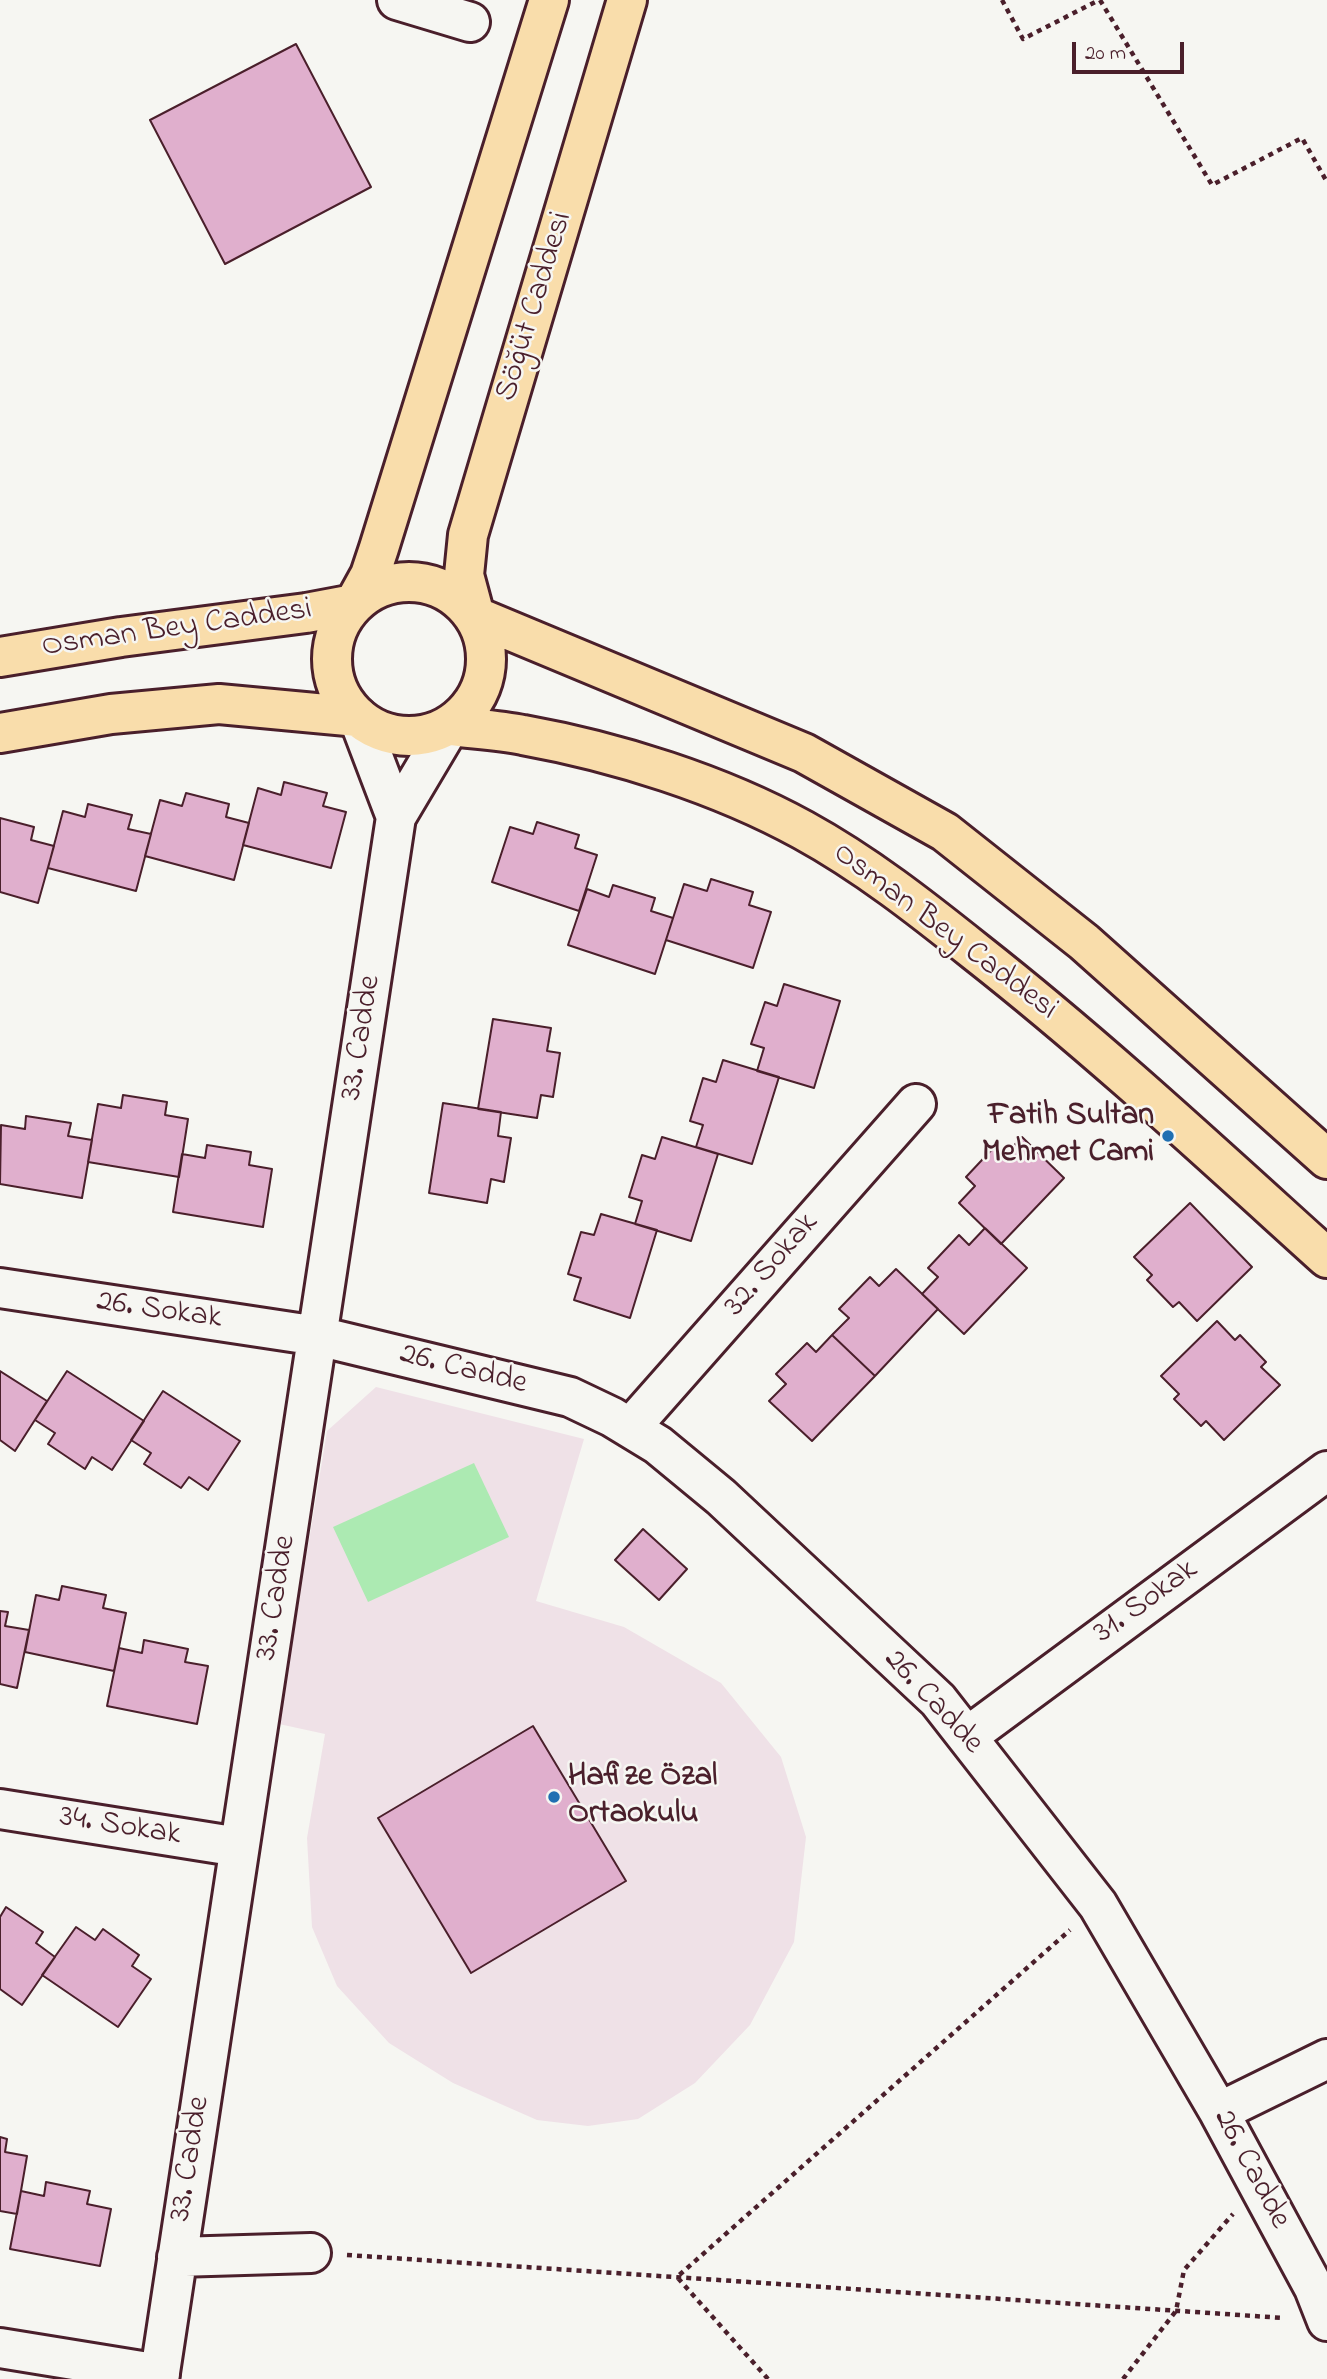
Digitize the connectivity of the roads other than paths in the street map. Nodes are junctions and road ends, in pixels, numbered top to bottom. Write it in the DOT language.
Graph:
graph roads {
  1 [pos="397,0"];
  2 [pos="550,0"];
  3 [pos="627,0"];
  4 [pos="470,22"];
  5 [pos="354,604"];
  6 [pos="475,616"];
  7 [pos="0,657"];
  8 [pos="358,717"];
  9 [pos="450,726"];
  10 [pos="0,733"];
  11 [pos="397,817"];
  12 [pos="916,1104"];
  13 [pos="1327,1159"];
  14 [pos="1327,1258"];
  15 [pos="0,1288"];
  16 [pos="318,1336"];
  17 [pos="630,1428"];
  18 [pos="1327,1471"];
  19 [pos="968,1736"];
  20 [pos="0,1809"];
  21 [pos="239,1847"];
  22 [pos="1327,2059"];
  23 [pos="1219,2112"];
  24 [pos="311,2253"];
  25 [pos="177,2257"];
  26 [pos="1327,2321"];
  27 [pos="0,2348"];
  28 [pos="159,2376"];
  1 -- 4 [label="street"];
  2 -- 5 [label="main road"];
  3 -- 6 [label="main road, Söğüt Caddesi"];
  5 -- 6 [label="main road"];
  5 -- 7 [label="main road, Osman Bey Caddesi"];
  5 -- 8 [label="main road"];
  6 -- 9 [label="main road"];
  6 -- 13 [label="main road"];
  8 -- 9 [label="main road"];
  8 -- 10 [label="main road"];
  8 -- 11 [label="street, 33. Cadde"];
  9 -- 11 [label="street, 33. Cadde"];
  9 -- 14 [label="main road, Osman Bey Caddesi"];
  11 -- 16 [label="street, 33. Cadde"];
  12 -- 17 [label="street, 32. Sokak"];
  15 -- 16 [label="street, 26. Sokak"];
  16 -- 17 [label="street, 26. Cadde"];
  16 -- 21 [label="street, 33. Cadde"];
  17 -- 19 [label="street, 26. Cadde"];
  18 -- 19 [label="street, 31. Sokak"];
  19 -- 23 [label="street, 26. Cadde"];
  20 -- 21 [label="street, 34. Sokak"];
  21 -- 25 [label="street, 33. Cadde"];
  22 -- 23 [label="street"];
  23 -- 26 [label="street, 26. Cadde"];
  24 -- 25 [label="street"];
  25 -- 28 [label="street, 33. Cadde"];
  27 -- 28 [label="street"];
}
